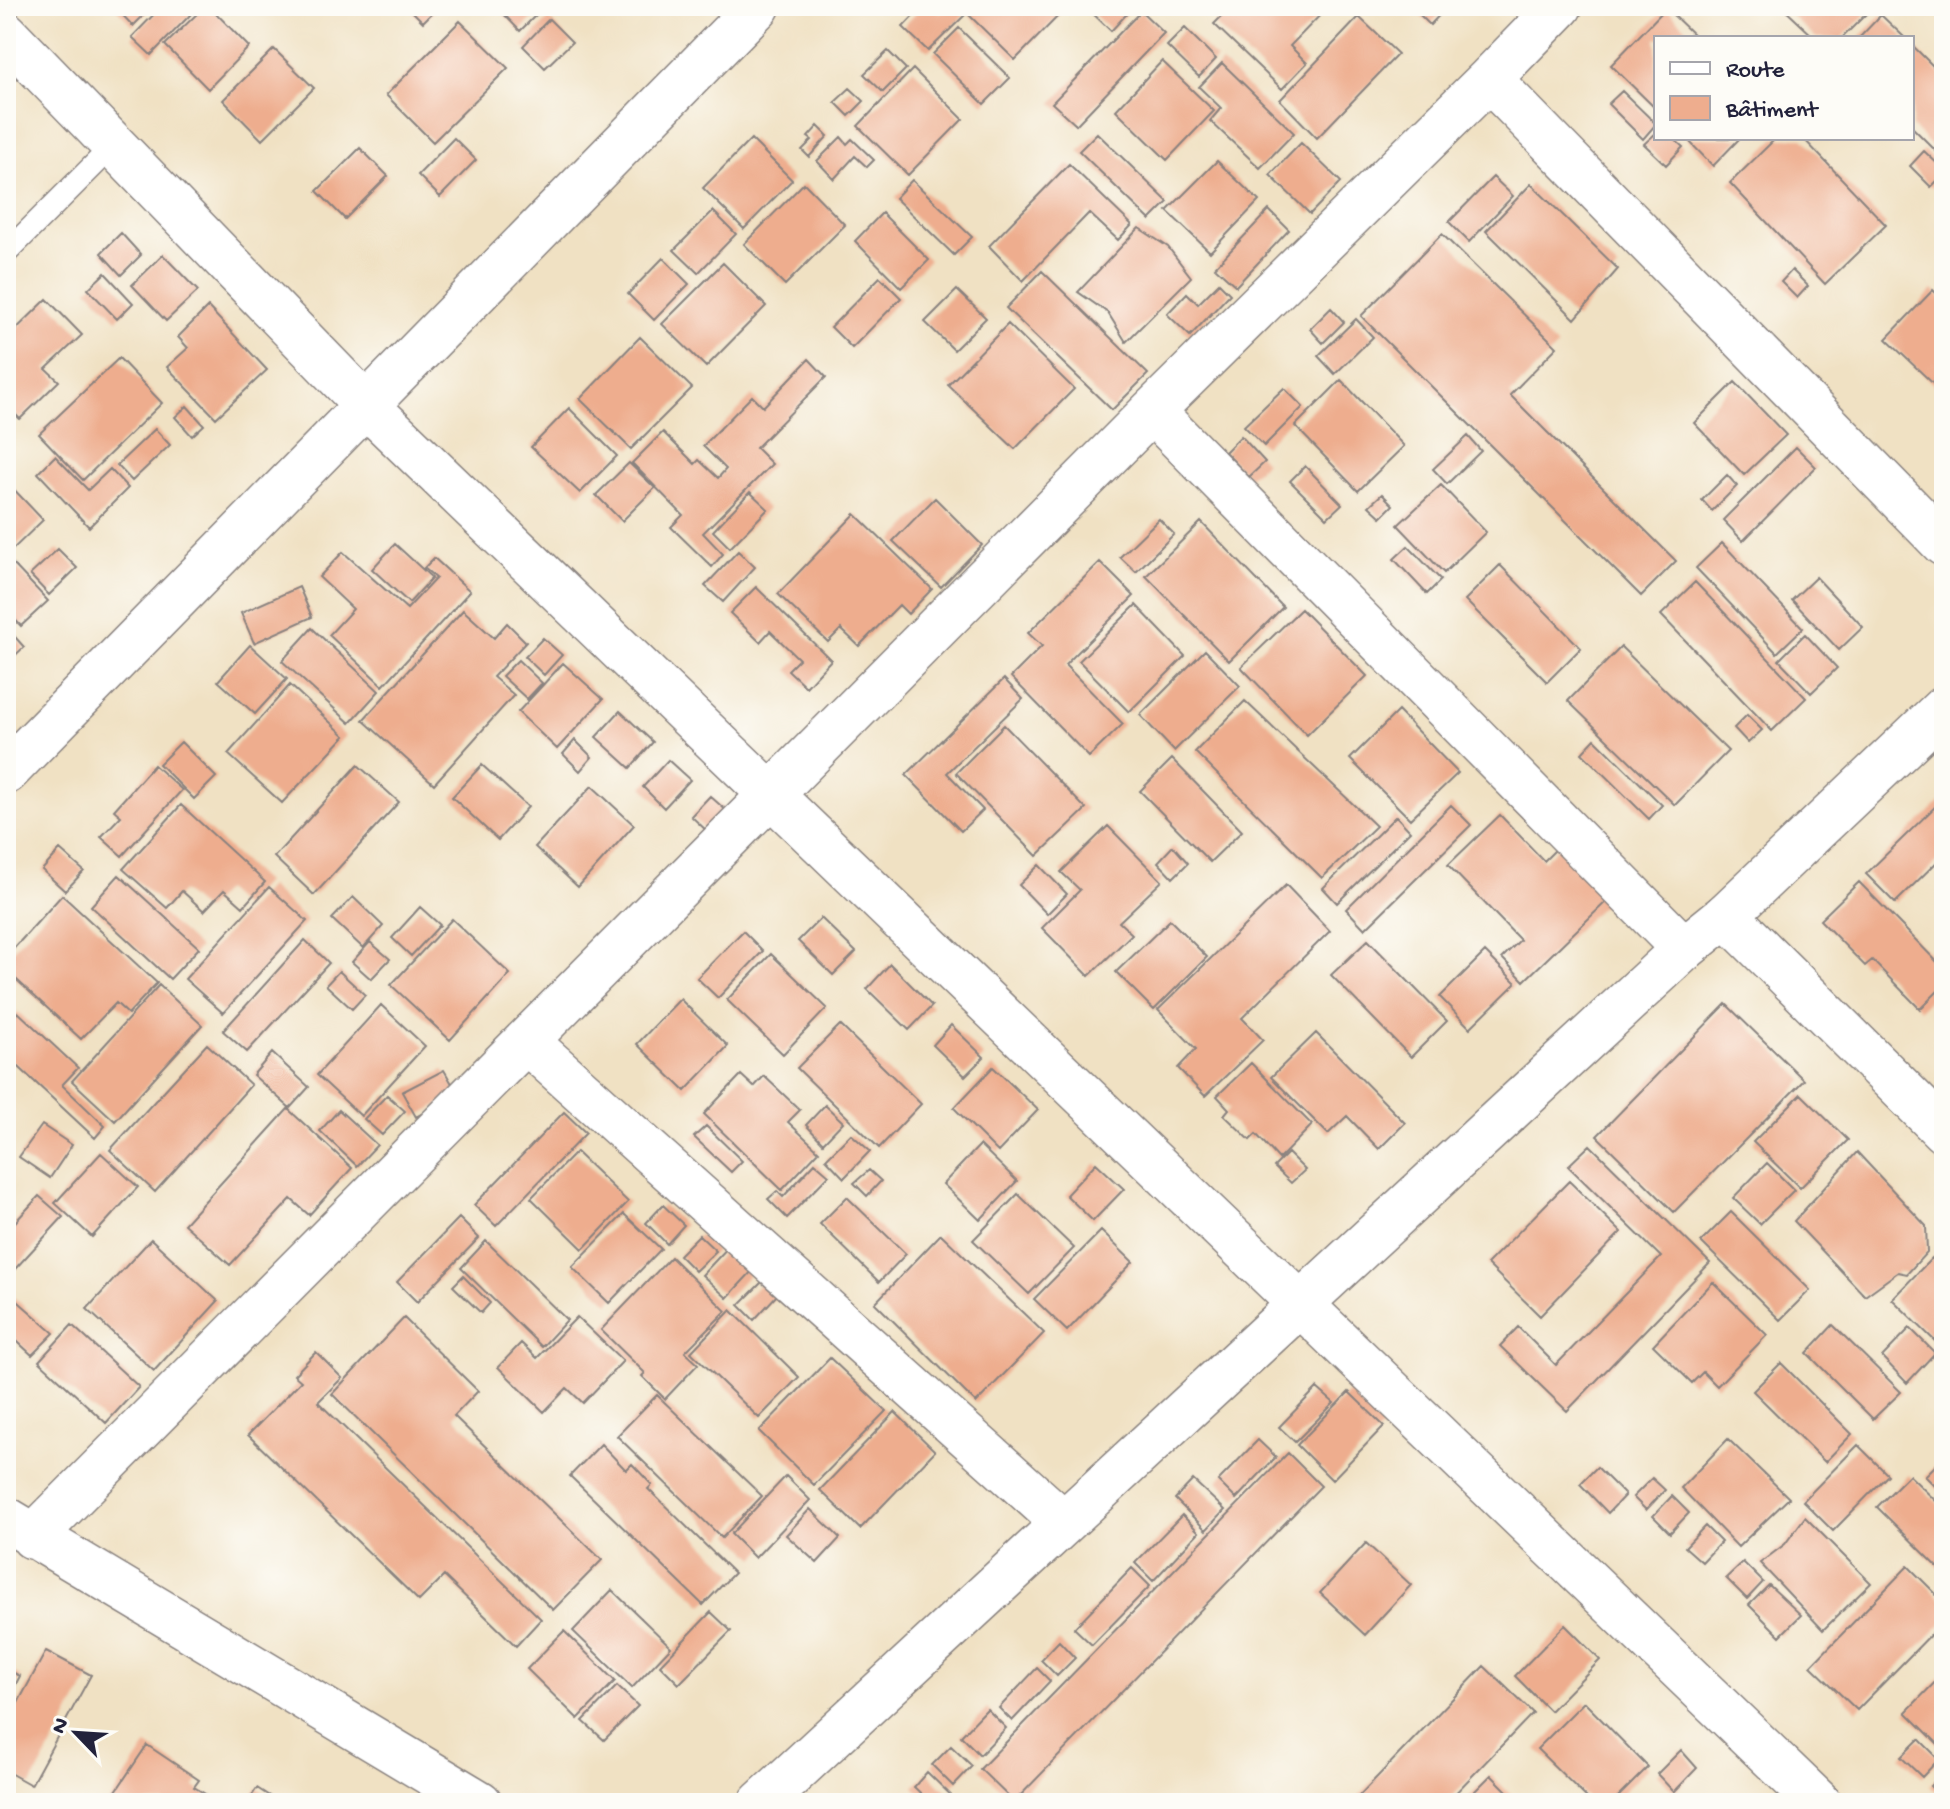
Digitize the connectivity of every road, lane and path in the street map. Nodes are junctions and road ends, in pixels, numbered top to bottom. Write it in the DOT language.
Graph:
graph roads {
  1 [pos="758,6"];
  2 [pos="1560,6"];
  3 [pos="6,34"];
  4 [pos="1489,79"];
  5 [pos="114,145"];
  6 [pos="6,253"];
  7 [pos="366,405"];
  8 [pos="1152,411"];
  9 [pos="1944,544"];
  10 [pos="1944,708"];
  11 [pos="6,772"];
  12 [pos="771,796"];
  13 [pos="1726,915"];
  14 [pos="1684,949"];
  15 [pos="526,1041"];
  16 [pos="1944,1131"];
  17 [pos="1300,1302"];
  18 [pos="1063,1522"];
  19 [pos="19,1528"];
  20 [pos="480,1803"];
  21 [pos="761,1803"];
  22 [pos="1819,1803"];
  1 -- 7 [label="street"];
  2 -- 4 [label="street"];
  3 -- 5 [label="street"];
  4 -- 8 [label="street"];
  4 -- 9 [label="street"];
  5 -- 6 [label="lane"];
  5 -- 7 [label="street"];
  7 -- 11 [label="street"];
  7 -- 12 [label="street"];
  8 -- 12 [label="street"];
  8 -- 14 [label="street"];
  10 -- 13 [label="street"];
  12 -- 15 [label="street"];
  12 -- 17 [label="street"];
  13 -- 14 [label="street"];
  13 -- 16 [label="street"];
  14 -- 17 [label="street"];
  15 -- 18 [label="street"];
  15 -- 19 [label="street"];
  17 -- 18 [label="street"];
  17 -- 22 [label="street"];
  18 -- 21 [label="street"];
  19 -- 20 [label="street"];
}
